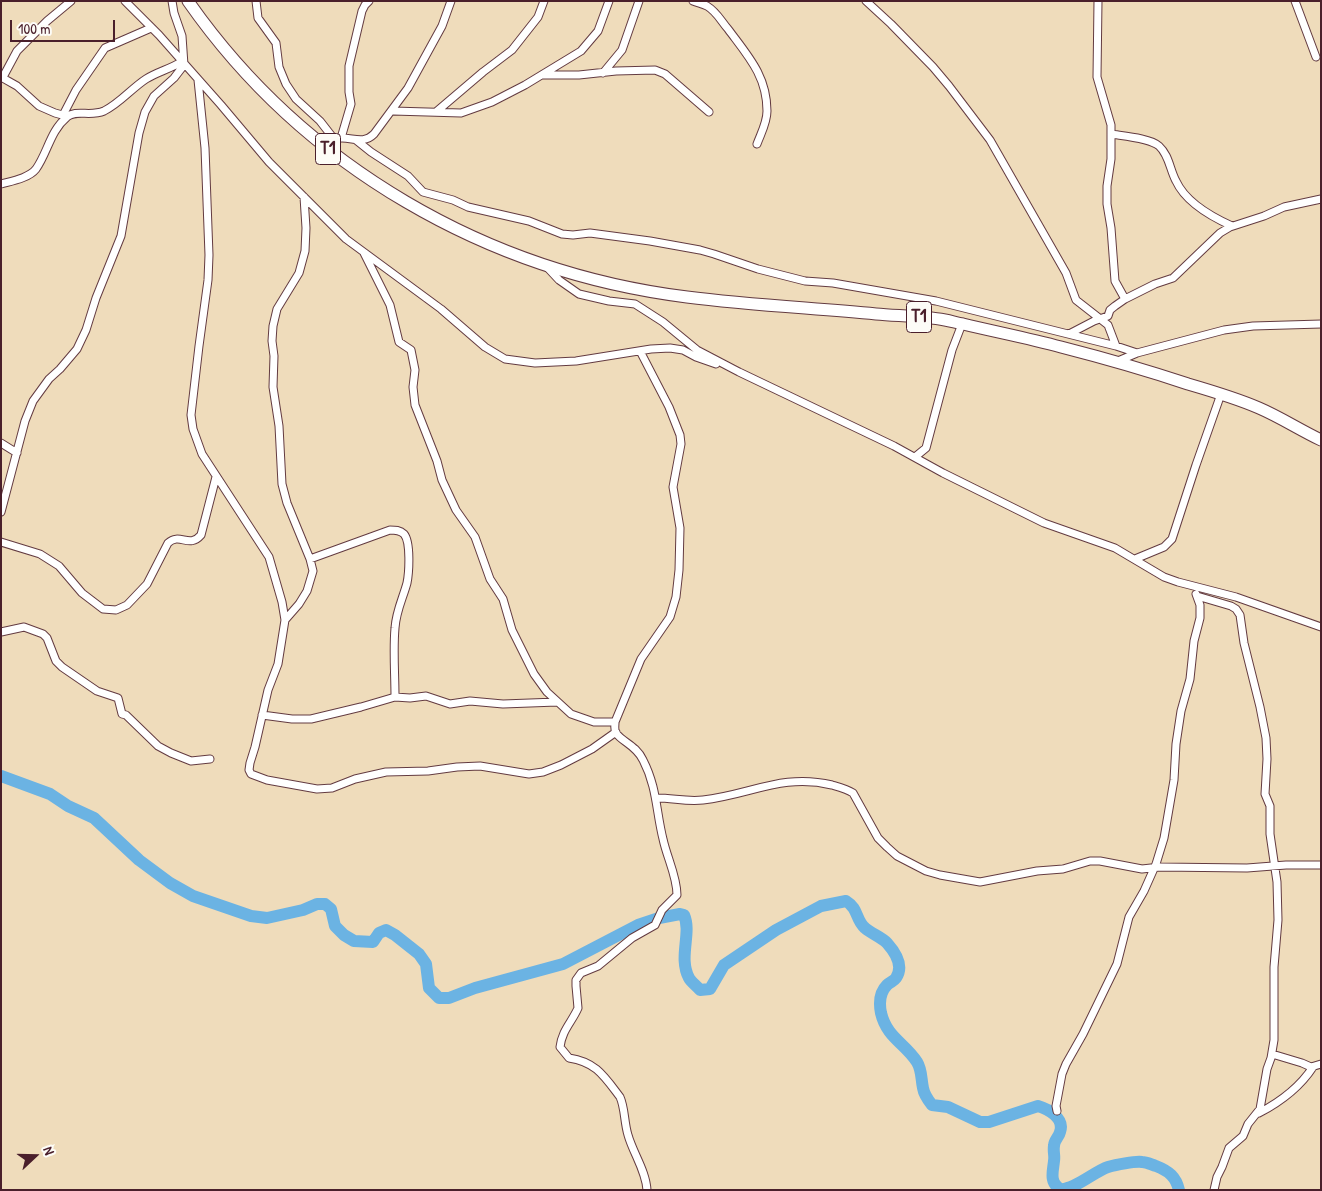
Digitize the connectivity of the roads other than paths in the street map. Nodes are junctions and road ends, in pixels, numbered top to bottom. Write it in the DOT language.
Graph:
graph roads {
  1 [pos="71,1"];
  2 [pos="125,1"];
  3 [pos="172,1"];
  4 [pos="188,1"];
  5 [pos="256,1"];
  6 [pos="368,1"];
  7 [pos="442,1"];
  8 [pos="544,1"];
  9 [pos="609,1"];
  10 [pos="639,1"];
  11 [pos="693,1"];
  12 [pos="866,1"];
  13 [pos="1098,1"];
  14 [pos="1295,1"];
  15 [pos="451,4"];
  16 [pos="151,28"];
  17 [pos="1316,57"];
  18 [pos="182,64"];
  19 [pos="603,73"];
  20 [pos="541,76"];
  21 [pos="2,77"];
  22 [pos="198,80"];
  23 [pos="393,111"];
  24 [pos="436,112"];
  25 [pos="709,112"];
  26 [pos="65,115"];
  27 [pos="1111,134"];
  28 [pos="337,138"];
  29 [pos="356,140"];
  30 [pos="322,144"];
  31 [pos="757,144"];
  32 [pos="1,184"];
  33 [pos="304,197"];
  34 [pos="1321,199"];
  35 [pos="1232,226"];
  36 [pos="363,252"];
  37 [pos="546,265"];
  38 [pos="1125,299"];
  39 [pos="1100,319"];
  40 [pos="962,324"];
  41 [pos="1321,324"];
  42 [pos="1069,334"];
  43 [pos="1116,346"];
  44 [pos="640,351"];
  45 [pos="1137,353"];
  46 [pos="1118,361"];
  47 [pos="735,370"];
  48 [pos="1221,394"];
  49 [pos="1321,440"];
  50 [pos="1,443"];
  51 [pos="17,453"];
  52 [pos="915,457"];
  53 [pos="216,477"];
  54 [pos="1,512"];
  55 [pos="1,542"];
  56 [pos="310,559"];
  57 [pos="1135,559"];
  58 [pos="1192,587"];
  59 [pos="1197,596"];
  60 [pos="285,620"];
  61 [pos="1321,627"];
  62 [pos="1,632"];
  63 [pos="395,697"];
  64 [pos="557,702"];
  65 [pos="262,715"];
  66 [pos="615,722"];
  67 [pos="616,732"];
  68 [pos="210,759"];
  69 [pos="657,798"];
  70 [pos="1274,865"];
  71 [pos="1321,865"];
  72 [pos="1153,868"];
  73 [pos="1272,1054"];
  74 [pos="1321,1064"];
  75 [pos="1313,1067"];
  76 [pos="1056,1111"];
  77 [pos="1258,1114"];
  78 [pos="647,1190"];
  79 [pos="1214,1190"];
  1 -- 21 [label="street"];
  2 -- 16 [label="street"];
  3 -- 18 [label="street"];
  4 -- 30 [label="highway, T1"];
  5 -- 28 [label="street"];
  6 -- 28 [label="street"];
  7 -- 15 [label="street"];
  8 -- 24 [label="street"];
  9 -- 20 [label="street"];
  10 -- 19 [label="street"];
  11 -- 31 [label="street"];
  12 -- 39 [label="street"];
  13 -- 27 [label="street"];
  14 -- 17 [label="street"];
  15 -- 23 [label="street"];
  16 -- 18 [label="street"];
  16 -- 26 [label="street"];
  18 -- 22 [label="street"];
  18 -- 26 [label="street"];
  18 -- 51 [label="street"];
  19 -- 20 [label="street"];
  19 -- 25 [label="street"];
  20 -- 24 [label="street"];
  21 -- 26 [label="street"];
  22 -- 33 [label="street"];
  22 -- 53 [label="street"];
  23 -- 24 [label="street"];
  23 -- 29 [label="street"];
  26 -- 32 [label="street"];
  27 -- 35 [label="street"];
  27 -- 38 [label="street"];
  28 -- 29 [label="street"];
  28 -- 30 [label="street"];
  29 -- 42 [label="street"];
  30 -- 37 [label="highway, T1"];
  33 -- 36 [label="street"];
  33 -- 56 [label="street"];
  34 -- 35 [label="street"];
  35 -- 38 [label="street"];
  36 -- 44 [label="street"];
  36 -- 64 [label="street"];
  37 -- 40 [label="highway, T1"];
  37 -- 47 [label="street"];
  38 -- 39 [label="street"];
  39 -- 42 [label="street"];
  39 -- 43 [label="street"];
  40 -- 46 [label="highway, T1"];
  40 -- 52 [label="street"];
  41 -- 45 [label="street"];
  42 -- 43 [label="street"];
  43 -- 45 [label="street"];
  44 -- 47 [label="street"];
  44 -- 66 [label="street"];
  45 -- 46 [label="street"];
  46 -- 48 [label="highway, T1"];
  47 -- 52 [label="street"];
  48 -- 49 [label="highway, T1"];
  48 -- 57 [label="street"];
  50 -- 51 [label="street"];
  51 -- 54 [label="street"];
  52 -- 57 [label="street"];
  53 -- 55 [label="street"];
  53 -- 60 [label="street"];
  56 -- 60 [label="street"];
  56 -- 63 [label="street"];
  57 -- 58 [label="street"];
  58 -- 59 [label="street"];
  58 -- 61 [label="street"];
  59 -- 70 [label="street"];
  59 -- 72 [label="street"];
  60 -- 65 [label="street"];
  62 -- 68 [label="street"];
  63 -- 64 [label="street"];
  63 -- 65 [label="street"];
  64 -- 66 [label="street"];
  65 -- 67 [label="street"];
  66 -- 67 [label="street"];
  67 -- 69 [label="street"];
  69 -- 72 [label="street"];
  69 -- 78 [label="street"];
  70 -- 71 [label="street"];
  70 -- 72 [label="street"];
  70 -- 73 [label="street"];
  72 -- 76 [label="street"];
  73 -- 75 [label="street"];
  73 -- 77 [label="street"];
  74 -- 75 [label="street"];
  75 -- 77 [label="street"];
  77 -- 79 [label="street"];
}
